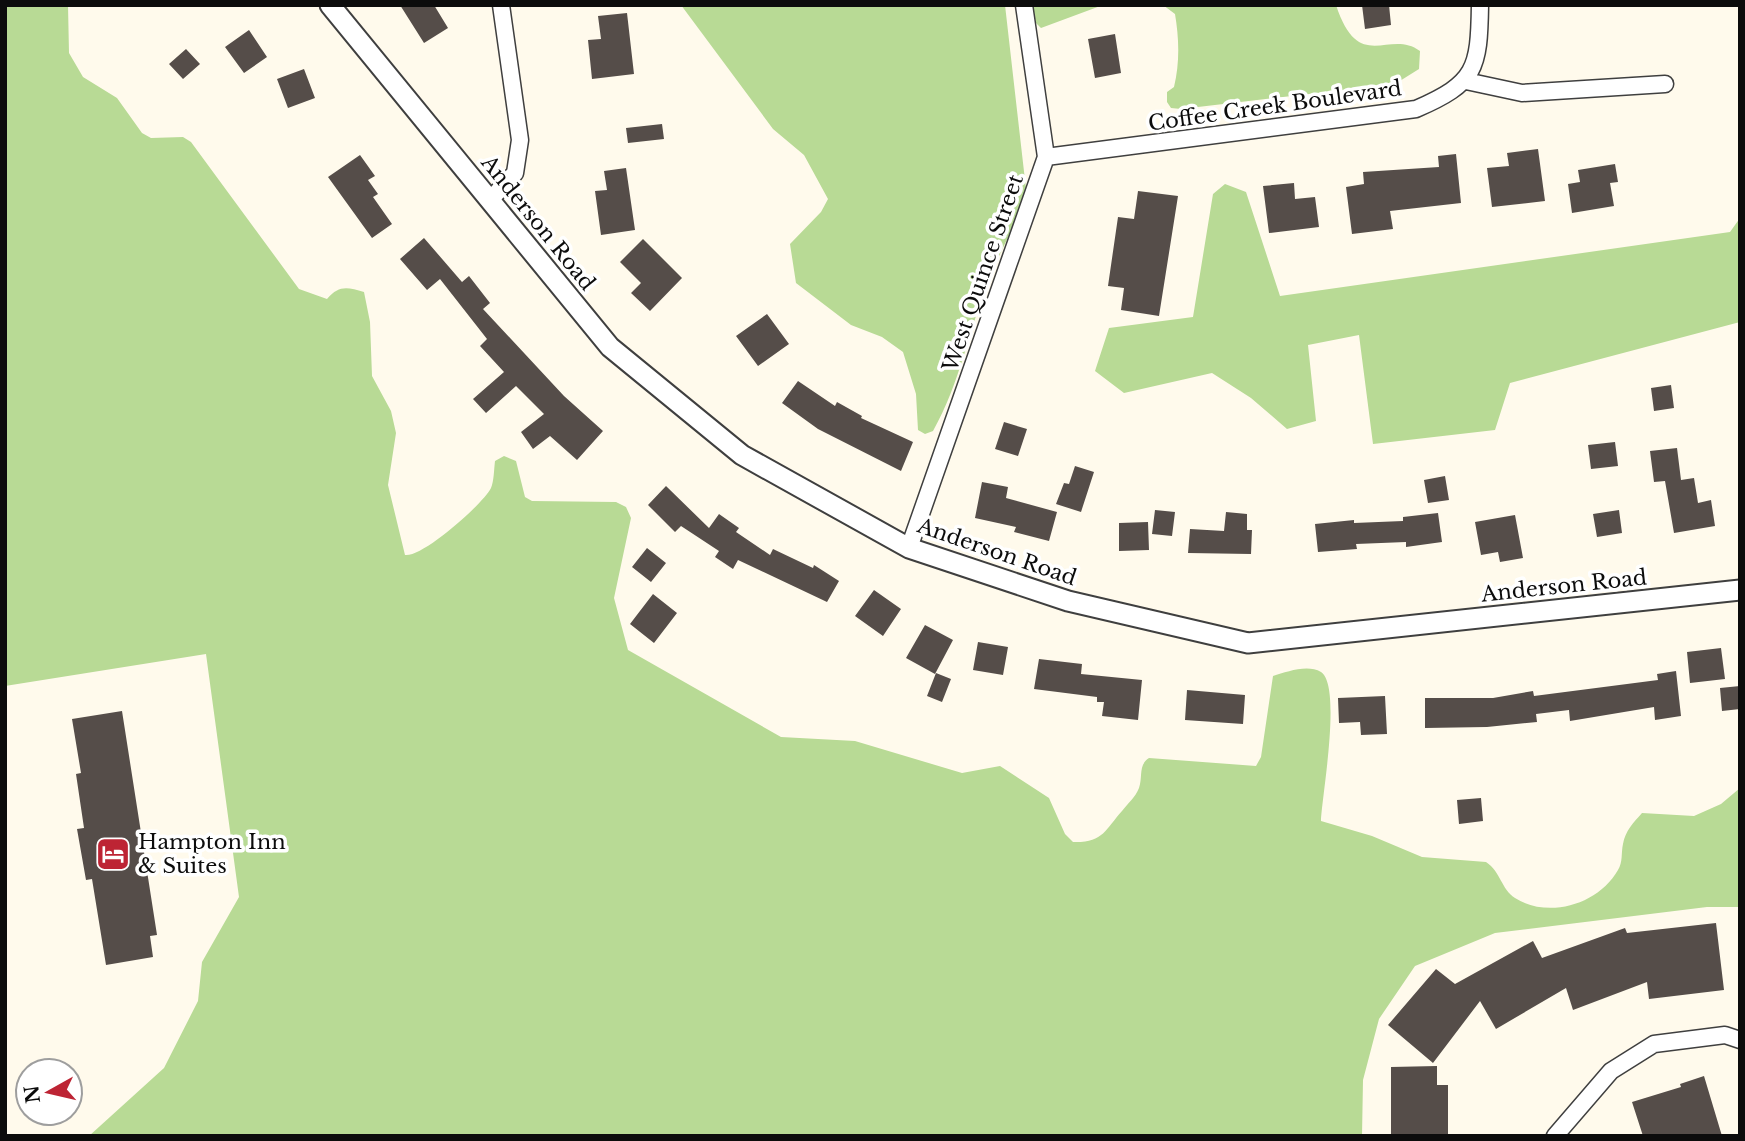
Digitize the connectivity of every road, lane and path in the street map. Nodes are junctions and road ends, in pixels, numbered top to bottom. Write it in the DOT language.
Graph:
graph roads {
  1 [pos="330,5"];
  2 [pos="501,5"];
  3 [pos="1024,5"];
  4 [pos="1480,5"];
  5 [pos="1466,81"];
  6 [pos="1665,84"];
  7 [pos="1046,157"];
  8 [pos="490,200"];
  9 [pos="909,548"];
  10 [pos="1740,590"];
  11 [pos="1740,1040"];
  12 [pos="1555,1136"];
  1 -- 8 [label="street, Anderson Road"];
  2 -- 8 [label="street"];
  3 -- 7 [label="street, West Quince Street"];
  4 -- 5 [label="street"];
  5 -- 6 [label="street"];
  5 -- 7 [label="street, Coffee Creek Boulevard"];
  7 -- 9 [label="street, West Quince Street"];
  8 -- 9 [label="street, Anderson Road"];
  9 -- 10 [label="street, Anderson Road"];
  11 -- 12 [label="street"];
}
